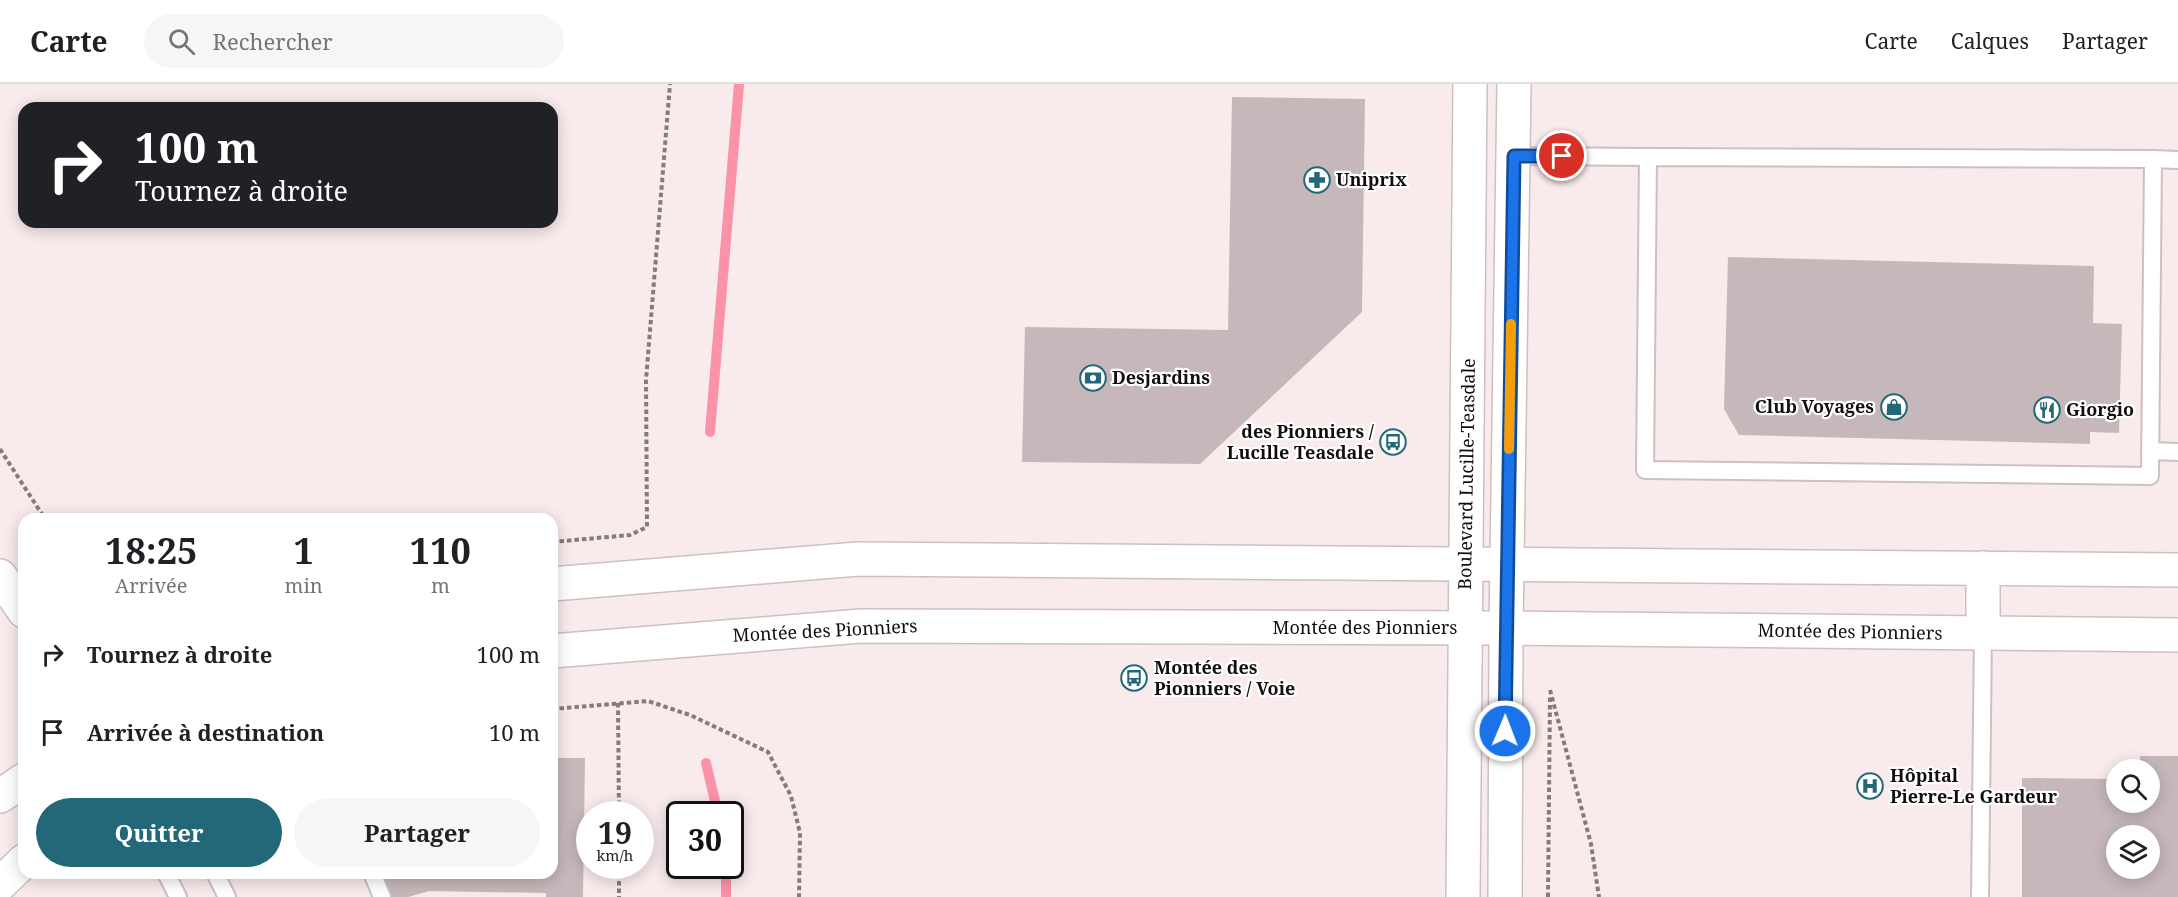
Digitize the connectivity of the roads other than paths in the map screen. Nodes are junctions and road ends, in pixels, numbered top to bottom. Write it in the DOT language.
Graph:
graph roads {
  1 [pos="1470,84"];
  2 [pos="1514,84"];
  3 [pos="1514,123"];
  4 [pos="1470,124"];
  5 [pos="1514,156"];
  6 [pos="1648,157"];
  7 [pos="2153,159"];
  8 [pos="2178,160"];
  9 [pos="2150,451"];
  10 [pos="2178,452"];
  11 [pos="1466,563"];
  12 [pos="1507,563"];
  13 [pos="1983,568"];
  14 [pos="2178,570"];
  15 [pos="0,576"];
  16 [pos="558,584"];
  17 [pos="18,602"];
  18 [pos="1466,628"];
  19 [pos="1506,628"];
  20 [pos="1983,633"];
  21 [pos="2178,635"];
  22 [pos="558,651"];
  23 [pos="18,784"];
  24 [pos="0,796"];
  25 [pos="18,867"];
  26 [pos="169,879"];
  27 [pos="218,879"];
  28 [pos="374,879"];
  29 [pos="0,884"];
  30 [pos="178,897"];
  31 [pos="226,897"];
  32 [pos="382,897"];
  33 [pos="1463,897"];
  34 [pos="1504,897"];
  35 [pos="1980,897"];
  1 -- 4 [label="street, Boulevard Lucille-Teasdale"];
  2 -- 3 [label="street"];
  3 -- 4 [label="street"];
  3 -- 5 [label="street"];
  4 -- 11 [label="street, Boulevard Lucille-Teasdale"];
  5 -- 6 [label="lane"];
  5 -- 12 [label="street"];
  6 -- 7 [label="lane"];
  6 -- 9 [label="lane"];
  7 -- 8 [label="lane"];
  7 -- 9 [label="lane"];
  9 -- 10 [label="lane"];
  11 -- 12 [label="street"];
  11 -- 16 [label="street"];
  11 -- 18 [label="street, Boulevard Lucille-Teasdale"];
  12 -- 13 [label="street"];
  12 -- 19 [label="street"];
  13 -- 14 [label="street"];
  13 -- 20 [label="street"];
  15 -- 17 [label="street"];
  18 -- 19 [label="street, Montée des Pionniers"];
  18 -- 22 [label="street, Montée des Pionniers"];
  18 -- 33 [label="street, Boulevard Lucille-Teasdale"];
  19 -- 20 [label="street, Montée des Pionniers"];
  19 -- 34 [label="street"];
  20 -- 21 [label="street, Montée des Pionniers"];
  20 -- 35 [label="lane"];
  23 -- 24 [label="street"];
  25 -- 29 [label="street"];
  26 -- 30 [label="lane"];
  27 -- 31 [label="lane"];
  28 -- 32 [label="lane"];
}
